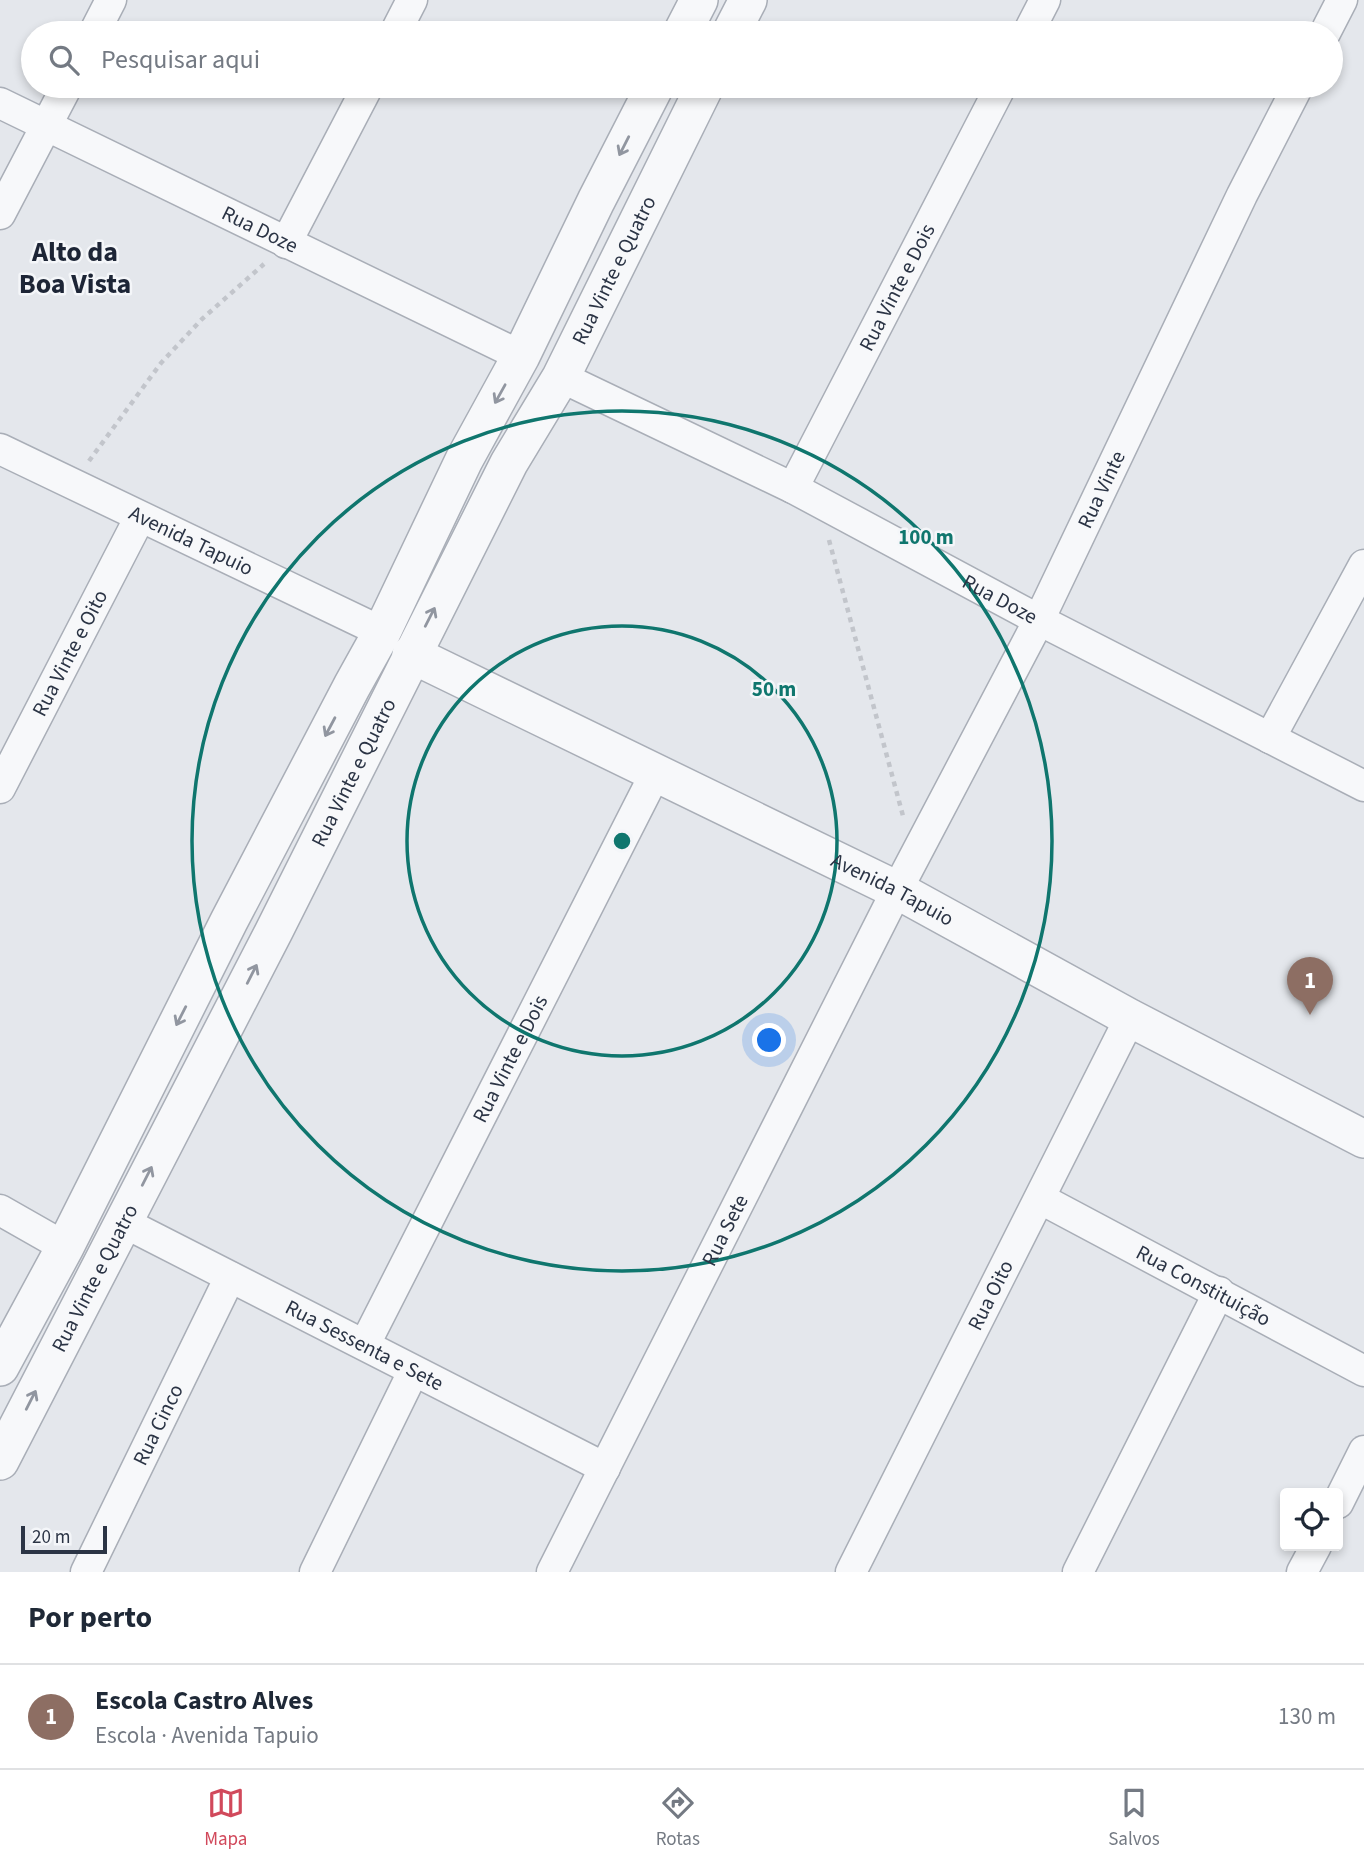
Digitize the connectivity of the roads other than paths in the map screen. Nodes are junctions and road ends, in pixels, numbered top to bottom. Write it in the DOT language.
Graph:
graph roads {
  1 [pos="111,0"];
  2 [pos="412,0"];
  3 [pos="699,0"];
  4 [pos="748,0"];
  5 [pos="1045,0"];
  6 [pos="1342,0"];
  7 [pos="100,21"];
  8 [pos="401,21"];
  9 [pos="688,21"];
  10 [pos="737,21"];
  11 [pos="1034,21"];
  12 [pos="1331,21"];
  13 [pos="61,98"];
  14 [pos="362,98"];
  15 [pos="649,98"];
  16 [pos="699,98"];
  17 [pos="995,98"];
  18 [pos="1292,98"];
  19 [pos="0,103"];
  20 [pos="47,126"];
  21 [pos="0,214"];
  22 [pos="286,243"];
  23 [pos="521,356"];
  24 [pos="561,376"];
  25 [pos="0,449"];
  26 [pos="802,493"];
  27 [pos="140,517"];
  28 [pos="1364,565"];
  29 [pos="1039,620"];
  30 [pos="382,632"];
  31 [pos="411,654"];
  32 [pos="352,686"];
  33 [pos="387,702"];
  34 [pos="1270,738"];
  35 [pos="655,774"];
  36 [pos="1364,786"];
  37 [pos="0,788"];
  38 [pos="897,890"];
  39 [pos="1130,1018"];
  40 [pos="1364,1139"];
  41 [pos="1041,1199"];
  42 [pos="0,1210"];
  43 [pos="123,1222"];
  44 [pos="65,1247"];
  45 [pos="230,1277"];
  46 [pos="1219,1292"];
  47 [pos="365,1344"];
  48 [pos="0,1367"];
  49 [pos="1364,1371"];
  50 [pos="413,1372"];
  51 [pos="1364,1451"];
  52 [pos="0,1461"];
  53 [pos="605,1468"];
  54 [pos="1343,1493"];
  55 [pos="1314,1551"];
  56 [pos="86,1572"];
  57 [pos="315,1572"];
  58 [pos="552,1572"];
  59 [pos="851,1572"];
  60 [pos="1079,1572"];
  61 [pos="1303,1572"];
  1 -- 7 [label="street"];
  2 -- 8 [label="street"];
  3 -- 9 [label="street"];
  4 -- 10 [label="street"];
  5 -- 11 [label="street"];
  6 -- 12 [label="street"];
  13 -- 20 [label="street"];
  14 -- 22 [label="street"];
  15 -- 23 [label="street, Rua Vinte e Quatro, one-way"];
  16 -- 24 [label="street, Rua Vinte e Quatro"];
  17 -- 26 [label="street, Rua Vinte e Dois"];
  18 -- 29 [label="street, Rua Vinte"];
  19 -- 20 [label="street, Rua Doze"];
  20 -- 21 [label="street"];
  20 -- 22 [label="street, Rua Doze"];
  22 -- 23 [label="street, Rua Doze"];
  23 -- 30 [label="street, Rua Vinte e Quatro, one-way"];
  24 -- 26 [label="street, Rua Doze"];
  31 -- 24 [label="street, Rua Vinte e Quatro, one-way"];
  25 -- 27 [label="street, Avenida Tapuio"];
  26 -- 29 [label="street, Rua Doze"];
  27 -- 30 [label="street, Avenida Tapuio"];
  27 -- 37 [label="street, Rua Vinte e Oito"];
  28 -- 34 [label="street"];
  29 -- 34 [label="street, Rua Doze"];
  29 -- 38 [label="street, Rua Vinte"];
  30 -- 32 [label="street, Rua Vinte e Quatro"];
  31 -- 33 [label="street, Rua Vinte e Quatro"];
  31 -- 35 [label="street, Avenida Tapuio"];
  32 -- 33 [label="street"];
  32 -- 44 [label="street, Rua Vinte e Quatro, one-way"];
  43 -- 33 [label="street, Rua Vinte e Quatro, one-way"];
  34 -- 36 [label="street, Rua Doze"];
  35 -- 38 [label="street, Avenida Tapuio"];
  35 -- 47 [label="street, Rua Vinte e Dois"];
  38 -- 39 [label="street, Avenida Tapuio"];
  38 -- 53 [label="street, Rua Sete"];
  39 -- 40 [label="street, Avenida Tapuio"];
  39 -- 41 [label="street, Rua Oito"];
  41 -- 46 [label="street, Rua Constituição"];
  41 -- 59 [label="street, Rua Oito"];
  42 -- 44 [label="street"];
  43 -- 45 [label="street, Rua Sessenta e Sete"];
  52 -- 43 [label="street, Rua Vinte e Quatro, one-way"];
  44 -- 48 [label="street, Rua Vinte e Quatro"];
  45 -- 47 [label="street, Rua Sessenta e Sete"];
  45 -- 56 [label="street, Rua Cinco"];
  46 -- 49 [label="street, Rua Constituição"];
  46 -- 60 [label="street"];
  47 -- 50 [label="street, Rua Sessenta e Sete"];
  50 -- 53 [label="street, Rua Sessenta e Sete"];
  50 -- 57 [label="street"];
  51 -- 54 [label="street"];
  53 -- 58 [label="street, Rua Sete"];
  55 -- 61 [label="street"];
}
